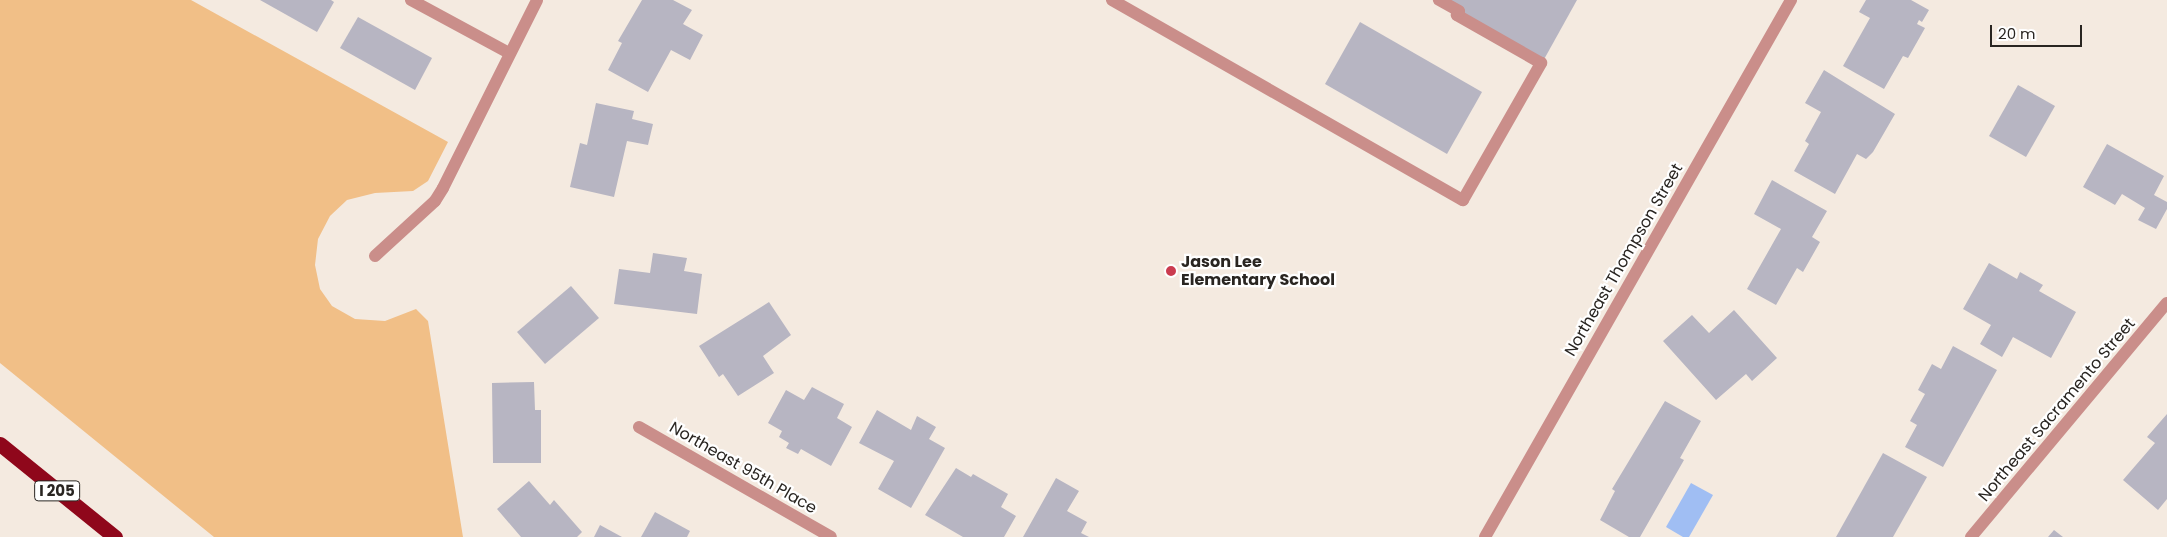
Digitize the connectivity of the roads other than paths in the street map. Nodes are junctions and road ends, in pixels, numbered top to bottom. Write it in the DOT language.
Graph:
graph roads {
  1 [pos="411,0"];
  2 [pos="537,0"];
  3 [pos="1112,0"];
  4 [pos="1439,0"];
  5 [pos="1791,0"];
  6 [pos="509,53"];
  7 [pos="374,256"];
  8 [pos="2167,303"];
  9 [pos="639,427"];
  10 [pos="0,444"];
  11 [pos="115,537"];
  12 [pos="831,537"];
  13 [pos="1485,537"];
  14 [pos="1971,537"];
  1 -- 6 [label="street"];
  2 -- 6 [label="street"];
  3 -- 4 [label="street"];
  5 -- 13 [label="street, Northeast Thompson Street"];
  6 -- 7 [label="street"];
  8 -- 14 [label="street, Northeast Sacramento Street"];
  9 -- 12 [label="street, Northeast 95th Place"];
  10 -- 11 [label="highway, I 205"];
}
